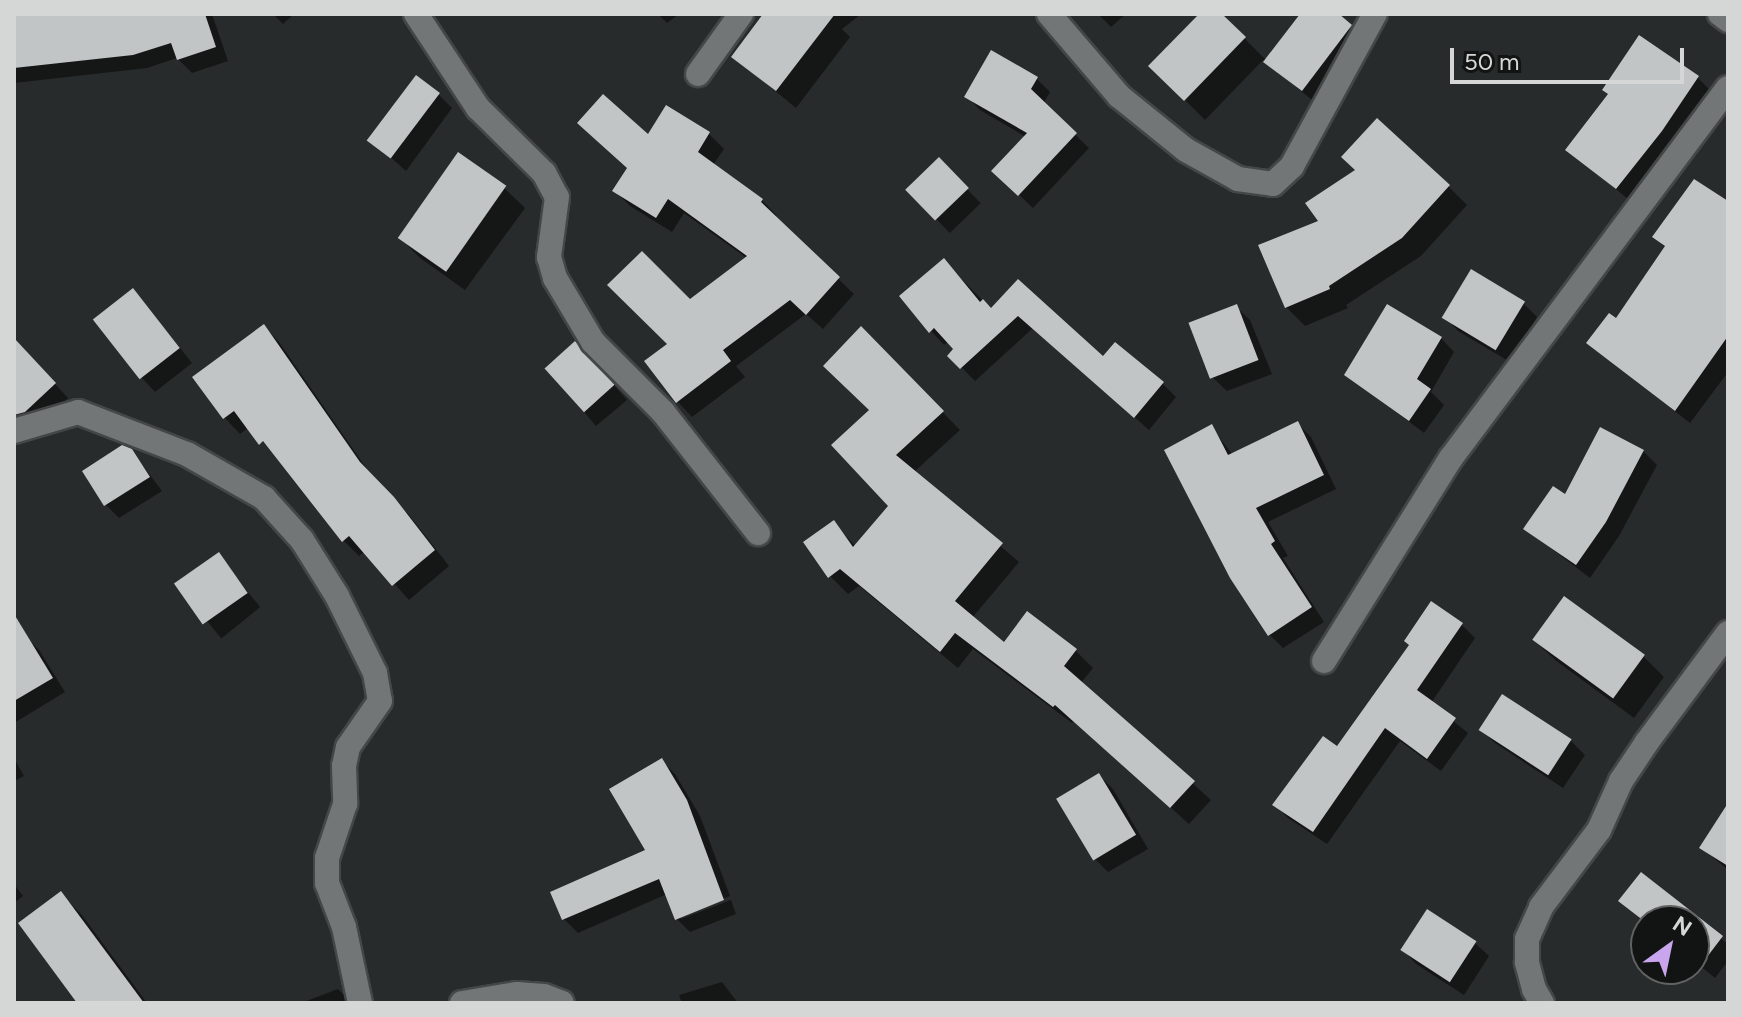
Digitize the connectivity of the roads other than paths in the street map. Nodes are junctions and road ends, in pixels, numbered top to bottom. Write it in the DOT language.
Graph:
graph roads {
  1 [pos="416,14"];
  2 [pos="741,14"];
  3 [pos="1049,14"];
  4 [pos="1375,14"];
  5 [pos="1720,14"];
  6 [pos="1728,20"];
  7 [pos="698,74"];
  8 [pos="1728,88"];
  9 [pos="14,431"];
  10 [pos="758,533"];
  11 [pos="1728,633"];
  12 [pos="1324,661"];
  13 [pos="360,1003"];
  14 [pos="462,1003"];
  15 [pos="562,1003"];
  16 [pos="1542,1003"];
  1 -- 10 [label="street"];
  2 -- 7 [label="street"];
  3 -- 4 [label="street"];
  5 -- 6 [label="street"];
  8 -- 12 [label="street"];
  9 -- 13 [label="street"];
  11 -- 16 [label="street"];
  14 -- 15 [label="street"];
}
